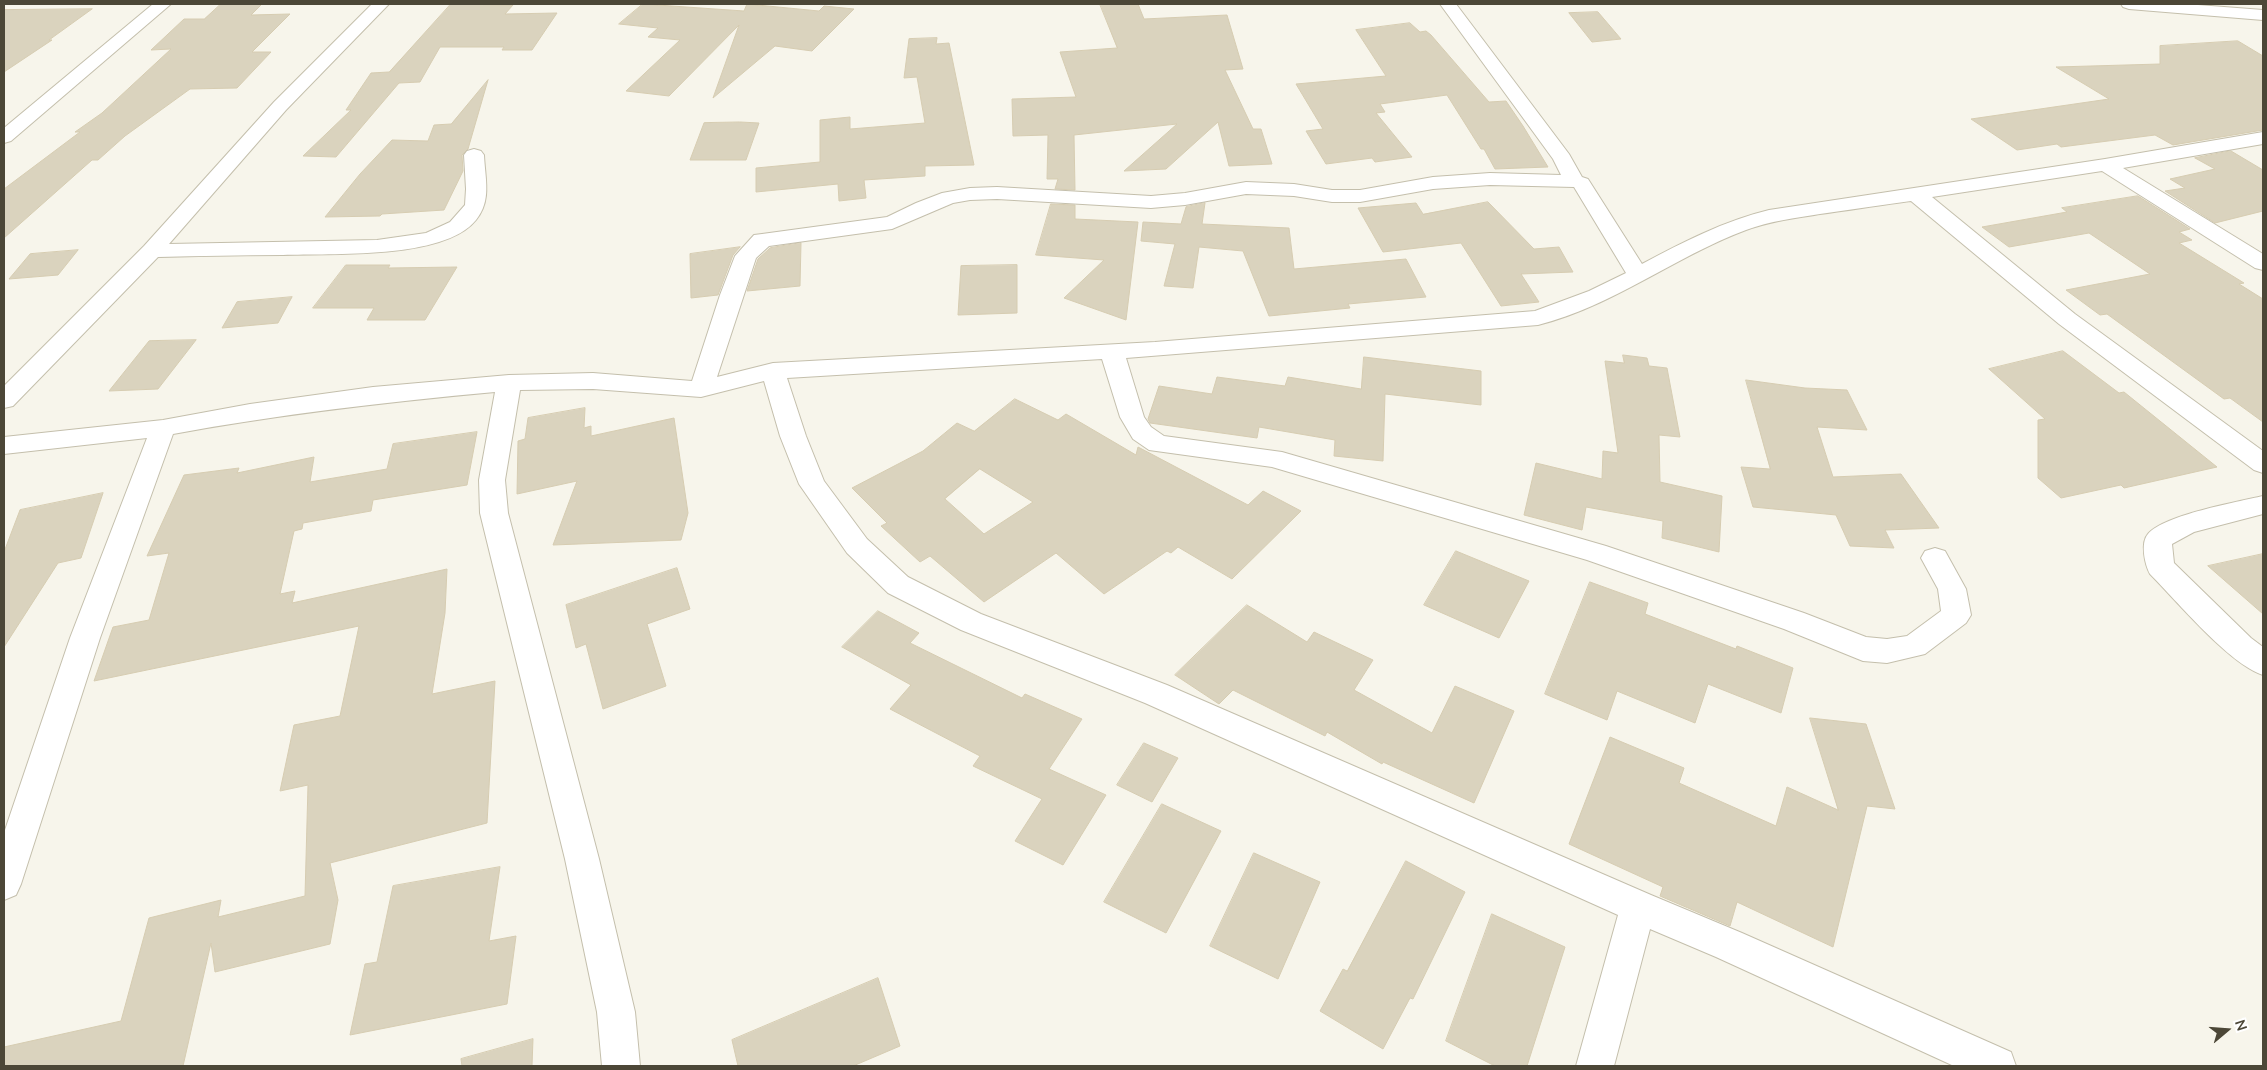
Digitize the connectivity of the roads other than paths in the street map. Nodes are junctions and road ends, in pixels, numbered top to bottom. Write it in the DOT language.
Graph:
graph roads {
  1 [pos="163,4"];
  2 [pos="381,4"];
  3 [pos="1448,4"];
  4 [pos="2129,4"];
  5 [pos="2263,15"];
  6 [pos="4,137"];
  7 [pos="2263,138"];
  8 [pos="474,155"];
  9 [pos="2104,165"];
  10 [pos="1574,180"];
  11 [pos="1915,194"];
  12 [pos="152,252"];
  13 [pos="2263,263"];
  14 [pos="1638,275"];
  15 [pos="1112,352"];
  16 [pos="773,370"];
  17 [pos="509,383"];
  18 [pos="701,389"];
  19 [pos="4,400"];
  20 [pos="163,428"];
  21 [pos="4,445"];
  22 [pos="2263,464"];
  23 [pos="2263,505"];
  24 [pos="1935,558"];
  25 [pos="2263,663"];
  26 [pos="4,884"];
  27 [pos="1638,907"];
  28 [pos="622,1066"];
  29 [pos="1595,1066"];
  30 [pos="1996,1066"];
  1 -- 6 [label="street"];
  2 -- 12 [label="street"];
  3 -- 10 [label="street"];
  4 -- 5 [label="street"];
  7 -- 9 [label="street"];
  8 -- 12 [label="street"];
  9 -- 11 [label="street"];
  9 -- 13 [label="street"];
  10 -- 14 [label="street"];
  10 -- 18 [label="street"];
  11 -- 14 [label="street"];
  11 -- 22 [label="street"];
  12 -- 19 [label="street"];
  14 -- 15 [label="street"];
  15 -- 16 [label="street"];
  15 -- 24 [label="street"];
  16 -- 18 [label="street"];
  16 -- 27 [label="street"];
  17 -- 18 [label="street"];
  17 -- 20 [label="street"];
  17 -- 28 [label="street"];
  20 -- 21 [label="street"];
  20 -- 26 [label="street"];
  23 -- 25 [label="street"];
  27 -- 29 [label="street"];
  27 -- 30 [label="street"];
}
